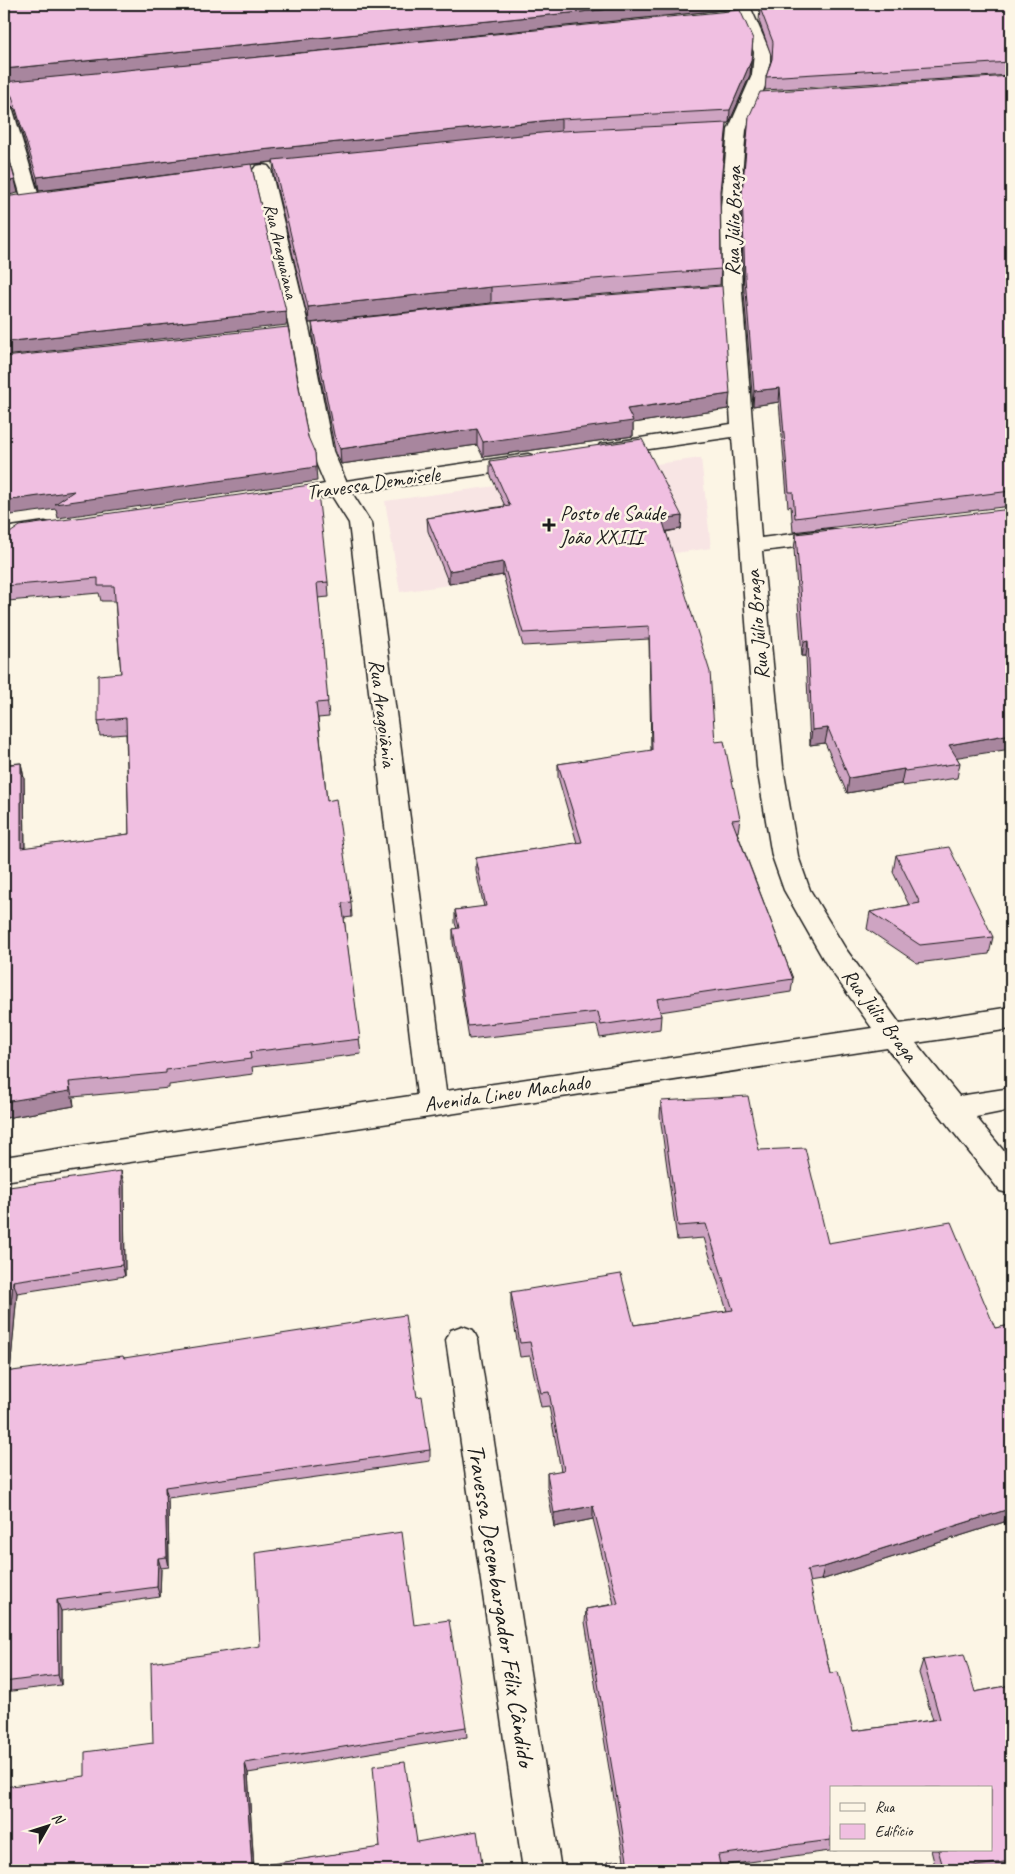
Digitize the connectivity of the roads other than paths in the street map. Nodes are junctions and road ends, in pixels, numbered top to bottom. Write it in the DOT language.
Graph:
graph roads {
  1 [pos="745,13"];
  2 [pos="4,110"];
  3 [pos="281,168"];
  4 [pos="262,170"];
  5 [pos="243,172"];
  6 [pos="50,197"];
  7 [pos="31,200"];
  8 [pos="13,202"];
  9 [pos="300,332"];
  10 [pos="742,429"];
  11 [pos="584,452"];
  12 [pos="544,458"];
  13 [pos="338,488"];
  14 [pos="299,494"];
  15 [pos="63,527"];
  16 [pos="855,533"];
  17 [pos="4,535"];
  18 [pos="750,546"];
  19 [pos="1011,1018"];
  20 [pos="893,1036"];
  21 [pos="1011,1099"];
  22 [pos="433,1104"];
  23 [pos="952,1109"];
  24 [pos="4,1169"];
  25 [pos="1011,1182"];
  26 [pos="462,1340"];
  27 [pos="542,1870"];
  1 -- 10 [label="street, Rua Júlio Braga"];
  2 -- 7 [label="street"];
  3 -- 4 [label="street"];
  4 -- 5 [label="street"];
  4 -- 9 [label="street, Rua Araguaiana"];
  6 -- 7 [label="street"];
  7 -- 8 [label="street"];
  9 -- 13 [label="street, Rua Aragoiânia"];
  10 -- 11 [label="street"];
  10 -- 18 [label="street, Rua Júlio Braga"];
  12 -- 13 [label="street, Travessa Demoisele"];
  13 -- 14 [label="street, Travessa Demoisele"];
  13 -- 22 [label="street, Rua Aragoiânia"];
  15 -- 17 [label="street"];
  16 -- 18 [label="street"];
  18 -- 20 [label="street, Rua Júlio Braga"];
  19 -- 20 [label="street, Avenida Lineu Machado"];
  20 -- 22 [label="street, Avenida Lineu Machado"];
  20 -- 23 [label="street, Rua Júlio Braga"];
  21 -- 23 [label="street"];
  22 -- 24 [label="street, Avenida Lineu Machado"];
  23 -- 25 [label="street, Rua Júlio Braga"];
  26 -- 27 [label="street, Travessa Desembargador Félix Cândido"];
}
